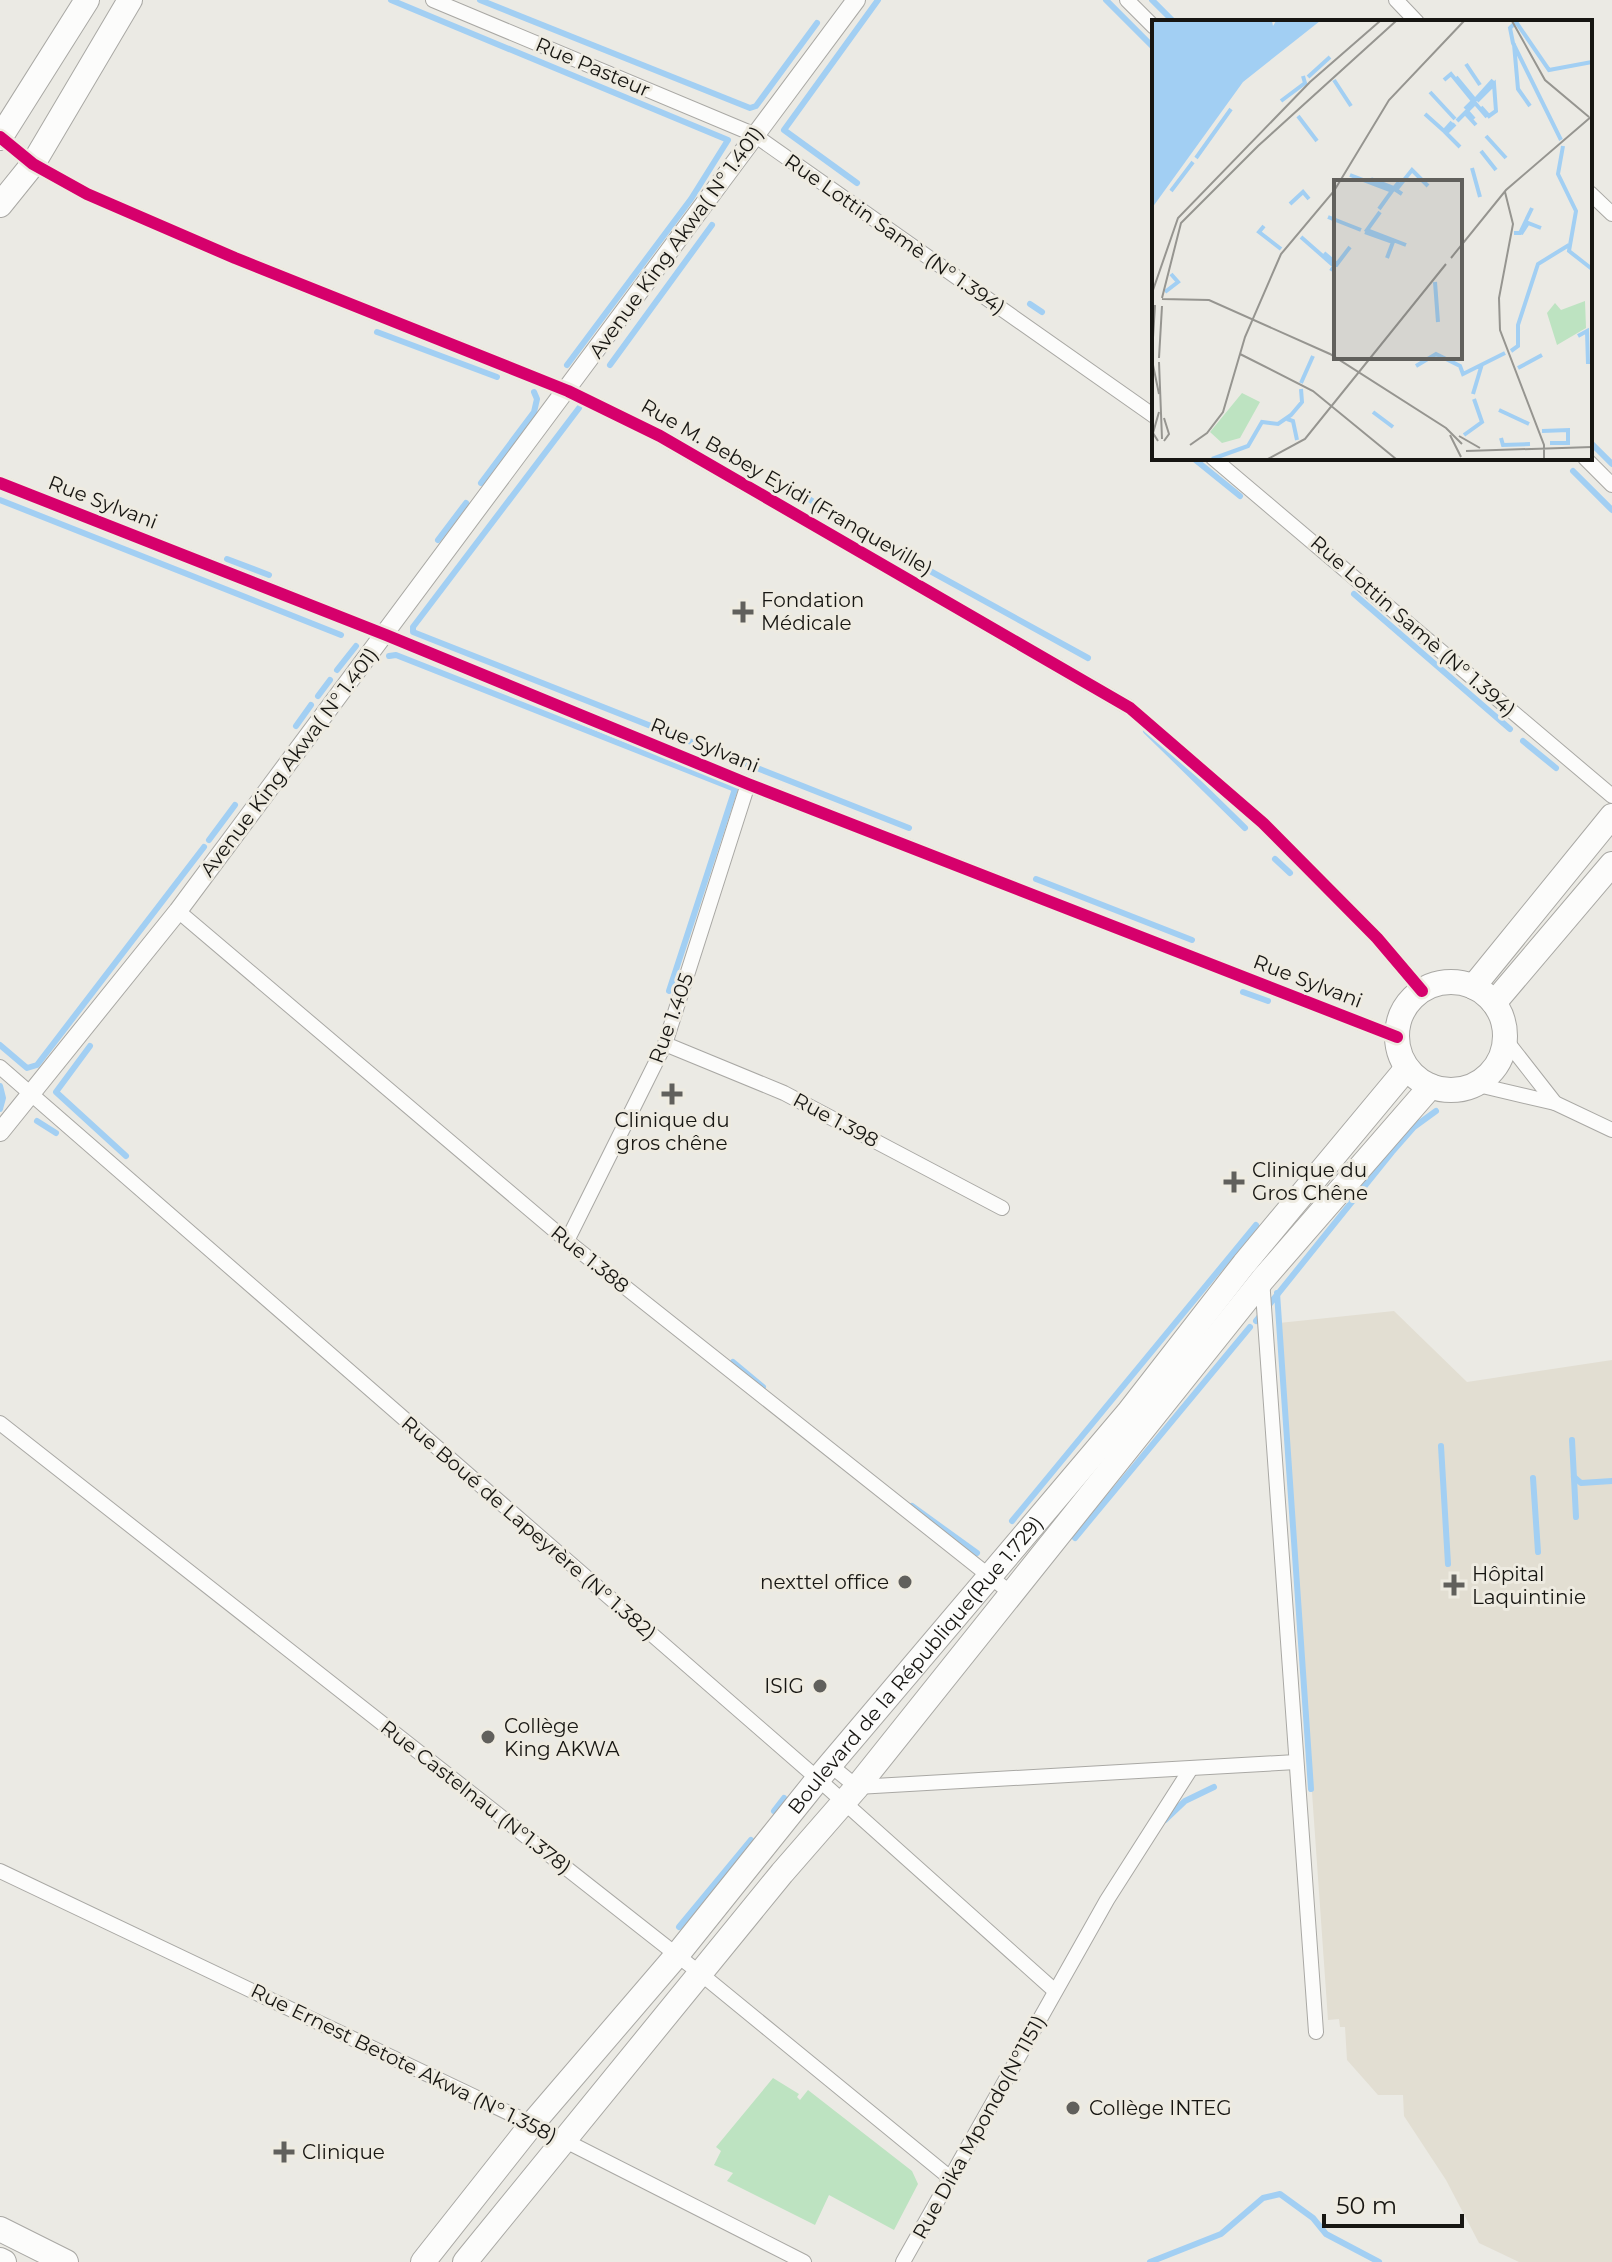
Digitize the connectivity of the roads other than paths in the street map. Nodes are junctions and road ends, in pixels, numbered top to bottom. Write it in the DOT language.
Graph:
graph roads {
  1 [pos="87,0"];
  2 [pos="130,0"];
  3 [pos="433,0"];
  4 [pos="856,0"];
  5 [pos="1127,0"];
  6 [pos="1396,0"];
  7 [pos="1415,20"];
  8 [pos="1152,25"];
  9 [pos="753,134"];
  10 [pos="0,137"];
  11 [pos="33,164"];
  12 [pos="1592,195"];
  13 [pos="0,205"];
  14 [pos="1612,214"];
  15 [pos="568,391"];
  16 [pos="1152,415"];
  17 [pos="1215,460"];
  18 [pos="1587,460"];
  19 [pos="0,483"];
  20 [pos="1612,485"];
  21 [pos="386,635"];
  22 [pos="748,784"];
  23 [pos="1612,796"];
  24 [pos="1612,816"];
  25 [pos="1612,864"];
  26 [pos="178,911"];
  27 [pos="1473,987"];
  28 [pos="1422,991"];
  29 [pos="1494,1003"];
  30 [pos="1397,1037"];
  31 [pos="1505,1039"];
  32 [pos="665,1044"];
  33 [pos="0,1067"];
  34 [pos="1407,1068"];
  35 [pos="1474,1084"];
  36 [pos="1431,1086"];
  37 [pos="32,1095"];
  38 [pos="1555,1103"];
  39 [pos="1612,1130"];
  40 [pos="0,1132"];
  41 [pos="1002,1208"];
  42 [pos="567,1241"];
  43 [pos="1254,1272"];
  44 [pos="0,1423"];
  45 [pos="990,1576"];
  46 [pos="1012,1594"];
  47 [pos="1296,1762"];
  48 [pos="1190,1770"];
  49 [pos="824,1772"];
  50 [pos="850,1795"];
  51 [pos="0,1871"];
  52 [pos="677,1955"];
  53 [pos="701,1974"];
  54 [pos="1055,1991"];
  55 [pos="1316,2032"];
  56 [pos="532,2124"];
  57 [pos="565,2140"];
  58 [pos="949,2177"];
  59 [pos="0,2229"];
  60 [pos="66,2262"];
  61 [pos="423,2262"];
  62 [pos="465,2262"];
  63 [pos="804,2262"];
  64 [pos="903,2262"];
  1 -- 10 [label="main road"];
  2 -- 11 [label="main road"];
  3 -- 9 [label="street, Rue Pasteur"];
  4 -- 9 [label="street, Avenue King Akwa( N° 1.401)"];
  5 -- 8 [label="street"];
  6 -- 7 [label="street"];
  9 -- 15 [label="street, Avenue King Akwa( N° 1.401)"];
  9 -- 16 [label="street, Rue Lottin Samè (N° 1.394)"];
  10 -- 11 [label="street, Rue M. Bebey Eyidi (Franqueville)"];
  11 -- 13 [label="main road"];
  11 -- 15 [label="street, Rue M. Bebey Eyidi (Franqueville)"];
  12 -- 14 [label="street"];
  15 -- 21 [label="street, Avenue King Akwa( N° 1.401)"];
  15 -- 28 [label="street, Rue M. Bebey Eyidi (Franqueville)"];
  17 -- 23 [label="street, Rue Lottin Samè (N° 1.394)"];
  18 -- 20 [label="street"];
  19 -- 21 [label="street, Rue Sylvani"];
  21 -- 22 [label="street, Rue Sylvani"];
  21 -- 26 [label="street, Avenue King Akwa( N° 1.401)"];
  22 -- 30 [label="street, Rue Sylvani"];
  22 -- 32 [label="street, Rue 1.405"];
  24 -- 27 [label="main road"];
  25 -- 29 [label="main road"];
  26 -- 37 [label="street, Avenue King Akwa( N° 1.401)"];
  26 -- 42 [label="street, Rue 1.388"];
  27 -- 28 [label="main road"];
  27 -- 29 [label="main road"];
  28 -- 30 [label="main road"];
  29 -- 31 [label="main road"];
  30 -- 34 [label="main road"];
  31 -- 35 [label="main road"];
  31 -- 38 [label="street"];
  32 -- 41 [label="street, Rue 1.398"];
  32 -- 42 [label="street, Rue 1.405"];
  33 -- 37 [label="street, Rue Boué de Lapeyrère (N° 1.382)"];
  34 -- 36 [label="main road"];
  34 -- 43 [label="main road, Boulevard de la République(Rue 1.729)"];
  35 -- 36 [label="main road"];
  35 -- 38 [label="street"];
  36 -- 43 [label="main road, Boulevard de la République(Rue 1.729)"];
  37 -- 40 [label="street, Avenue King Akwa( N° 1.401)"];
  37 -- 49 [label="street, Rue Boué de Lapeyrère (N° 1.382)"];
  38 -- 39 [label="street"];
  42 -- 45 [label="street, Rue 1.388"];
  43 -- 45 [label="main road, Boulevard de la République(Rue 1.729)"];
  43 -- 46 [label="main road, Boulevard de la République(Rue 1.729)"];
  43 -- 47 [label="street"];
  44 -- 52 [label="street, Rue Castelnau (N°1.378)"];
  45 -- 46 [label="street, Rue 1.388"];
  45 -- 49 [label="main road, Boulevard de la République(Rue 1.729)"];
  46 -- 50 [label="main road, Boulevard de la République(Rue 1.729)"];
  47 -- 48 [label="street"];
  47 -- 55 [label="street"];
  48 -- 50 [label="street"];
  48 -- 54 [label="street, Rue Dika Mpondo(N°1151)"];
  49 -- 50 [label="street, Rue Boué de Lapeyrère (N° 1.382)"];
  49 -- 52 [label="main road, Boulevard de la République(Rue 1.729)"];
  50 -- 53 [label="main road, Boulevard de la République(Rue 1.729)"];
  50 -- 54 [label="street"];
  51 -- 56 [label="street, Rue Ernest Betote Akwa (N° 1.358)"];
  52 -- 53 [label="street, Rue Castelnau (N°1.378)"];
  52 -- 56 [label="main road, Boulevard de la République(Rue 1.729)"];
  53 -- 57 [label="main road, Boulevard de la République(Rue 1.729)"];
  53 -- 58 [label="street, Rue Castelnau (N°1.378)"];
  54 -- 58 [label="street, Rue Dika Mpondo(N°1151)"];
  56 -- 57 [label="street, Rue Ernest Betote Akwa (N° 1.358)"];
  56 -- 61 [label="main road, Boulevard de la République(Rue 1.729)"];
  57 -- 62 [label="main road, Boulevard de la République(Rue 1.729)"];
  57 -- 63 [label="street, Rue Ernest Betote Akwa (N° 1.358)"];
  58 -- 64 [label="street, Rue Dika Mpondo(N°1151)"];
  59 -- 60 [label="main road"];
}
